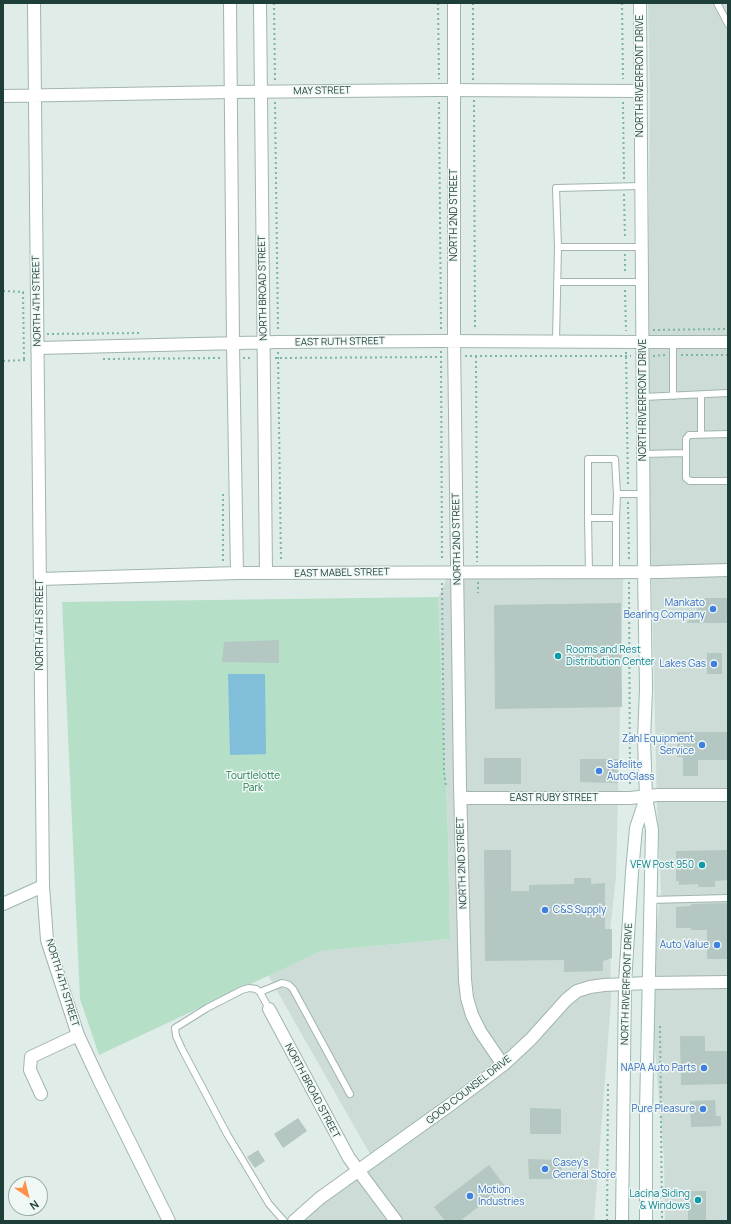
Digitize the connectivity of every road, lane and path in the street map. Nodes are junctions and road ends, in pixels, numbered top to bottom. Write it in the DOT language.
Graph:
graph roads {
  1 [pos="34,3"];
  2 [pos="230,3"];
  3 [pos="260,3"];
  4 [pos="274,3"];
  5 [pos="438,3"];
  6 [pos="454,3"];
  7 [pos="473,3"];
  8 [pos="640,3"];
  9 [pos="717,3"];
  10 [pos="728,24"];
  11 [pos="439,90"];
  12 [pos="454,90"];
  13 [pos="474,90"];
  14 [pos="641,91"];
  15 [pos="231,92"];
  16 [pos="261,92"];
  17 [pos="275,92"];
  18 [pos="3,96"];
  19 [pos="34,96"];
  20 [pos="641,186"];
  21 [pos="558,247"];
  22 [pos="642,247"];
  23 [pos="557,282"];
  24 [pos="642,282"];
  25 [pos="3,292"];
  26 [pos="24,292"];
  27 [pos="37,292"];
  28 [pos="454,340"];
  29 [pos="440,341"];
  30 [pos="476,341"];
  31 [pos="278,342"];
  32 [pos="556,342"];
  33 [pos="642,342"];
  34 [pos="673,342"];
  35 [pos="728,342"];
  36 [pos="264,343"];
  37 [pos="233,344"];
  38 [pos="38,348"];
  39 [pos="673,355"];
  40 [pos="728,355"];
  41 [pos="441,356"];
  42 [pos="476,356"];
  43 [pos="642,356"];
  44 [pos="455,357"];
  45 [pos="233,358"];
  46 [pos="264,358"];
  47 [pos="278,358"];
  48 [pos="99,359"];
  49 [pos="3,361"];
  50 [pos="728,394"];
  51 [pos="701,395"];
  52 [pos="673,396"];
  53 [pos="643,397"];
  54 [pos="701,434"];
  55 [pos="728,434"];
  56 [pos="686,453"];
  57 [pos="643,454"];
  58 [pos="728,481"];
  59 [pos="617,494"];
  60 [pos="643,494"];
  61 [pos="588,518"];
  62 [pos="616,518"];
  63 [pos="728,570"];
  64 [pos="458,571"];
  65 [pos="644,571"];
  66 [pos="442,572"];
  67 [pos="477,572"];
  68 [pos="589,572"];
  69 [pos="616,572"];
  70 [pos="237,573"];
  71 [pos="266,573"];
  72 [pos="281,573"];
  73 [pos="40,578"];
  74 [pos="478,593"];
  75 [pos="446,786"];
  76 [pos="728,795"];
  77 [pos="646,797"];
  78 [pos="461,798"];
  79 [pos="42,886"];
  80 [pos="728,898"];
  81 [pos="650,900"];
  82 [pos="3,904"];
  83 [pos="728,982"];
  84 [pos="625,983"];
  85 [pos="648,983"];
  86 [pos="260,992"];
  87 [pos="269,1009"];
  88 [pos="660,1020"];
  89 [pos="78,1035"];
  90 [pos="503,1065"];
  91 [pos="608,1084"];
  92 [pos="41,1094"];
  93 [pos="350,1094"];
  94 [pos="359,1171"];
  95 [pos="169,1221"];
  96 [pos="284,1221"];
  97 [pos="294,1221"];
  98 [pos="396,1221"];
  99 [pos="607,1221"];
  100 [pos="622,1221"];
  101 [pos="646,1221"];
  102 [pos="662,1221"];
  1 -- 19 [label="street, NORTH 4TH STREET"];
  2 -- 15 [label="street"];
  3 -- 16 [label="street, NORTH BROAD STREET"];
  4 -- 17 [label="path"];
  5 -- 11 [label="path"];
  6 -- 12 [label="street, NORTH 2ND STREET"];
  7 -- 13 [label="path"];
  8 -- 14 [label="street, NORTH RIVERFRONT DRIVE"];
  9 -- 10 [label="lane"];
  11 -- 12 [label="street, MAY STREET"];
  11 -- 17 [label="street, MAY STREET"];
  11 -- 29 [label="path"];
  12 -- 13 [label="street, MAY STREET"];
  12 -- 28 [label="street, NORTH 2ND STREET"];
  13 -- 14 [label="street, MAY STREET"];
  13 -- 30 [label="path"];
  14 -- 20 [label="street, NORTH RIVERFRONT DRIVE"];
  15 -- 16 [label="street, MAY STREET"];
  15 -- 19 [label="street, MAY STREET"];
  15 -- 37 [label="street"];
  16 -- 17 [label="street, MAY STREET"];
  16 -- 36 [label="street, NORTH BROAD STREET"];
  17 -- 31 [label="path"];
  18 -- 19 [label="street, MAY STREET"];
  19 -- 27 [label="street, NORTH 4TH STREET"];
  20 -- 21 [label="lane"];
  20 -- 22 [label="street, NORTH RIVERFRONT DRIVE"];
  21 -- 22 [label="lane"];
  21 -- 23 [label="lane"];
  22 -- 24 [label="street, NORTH RIVERFRONT DRIVE"];
  23 -- 24 [label="lane"];
  23 -- 32 [label="lane"];
  24 -- 33 [label="street, NORTH RIVERFRONT DRIVE"];
  25 -- 26 [label="path"];
  26 -- 27 [label="path"];
  26 -- 49 [label="path"];
  27 -- 38 [label="street, NORTH 4TH STREET"];
  28 -- 29 [label="street, EAST RUTH STREET"];
  28 -- 30 [label="street, EAST RUTH STREET"];
  28 -- 44 [label="street, NORTH 2ND STREET"];
  29 -- 31 [label="street, EAST RUTH STREET"];
  29 -- 41 [label="path"];
  30 -- 32 [label="street, EAST RUTH STREET"];
  31 -- 36 [label="street, EAST RUTH STREET"];
  31 -- 47 [label="path"];
  32 -- 33 [label="street, EAST RUTH STREET"];
  33 -- 34 [label="street, EAST RUTH STREET"];
  33 -- 43 [label="street, NORTH RIVERFRONT DRIVE"];
  34 -- 35 [label="street, EAST RUTH STREET"];
  34 -- 39 [label="lane"];
  36 -- 37 [label="street, EAST RUTH STREET"];
  36 -- 46 [label="street, NORTH BROAD STREET"];
  37 -- 38 [label="street, EAST RUTH STREET"];
  37 -- 45 [label="street"];
  38 -- 73 [label="street, NORTH 4TH STREET"];
  39 -- 40 [label="path"];
  39 -- 43 [label="path"];
  39 -- 52 [label="lane"];
  41 -- 44 [label="path"];
  41 -- 47 [label="path"];
  41 -- 66 [label="path"];
  42 -- 43 [label="path"];
  42 -- 44 [label="path"];
  42 -- 67 [label="path"];
  43 -- 53 [label="street, NORTH RIVERFRONT DRIVE"];
  44 -- 64 [label="street, NORTH 2ND STREET"];
  45 -- 46 [label="path"];
  45 -- 48 [label="path"];
  45 -- 70 [label="street"];
  46 -- 47 [label="path"];
  46 -- 71 [label="street, NORTH BROAD STREET"];
  47 -- 72 [label="path"];
  50 -- 51 [label="lane"];
  51 -- 52 [label="lane"];
  51 -- 54 [label="lane"];
  52 -- 53 [label="lane"];
  53 -- 57 [label="street, NORTH RIVERFRONT DRIVE"];
  54 -- 55 [label="lane"];
  54 -- 56 [label="lane"];
  56 -- 57 [label="lane"];
  56 -- 58 [label="lane"];
  57 -- 60 [label="street, NORTH RIVERFRONT DRIVE"];
  59 -- 60 [label="lane"];
  59 -- 61 [label="lane"];
  59 -- 62 [label="lane"];
  60 -- 65 [label="street, NORTH RIVERFRONT DRIVE"];
  61 -- 62 [label="lane"];
  61 -- 68 [label="lane"];
  62 -- 69 [label="lane"];
  63 -- 65 [label="street, EAST MABEL STREET"];
  64 -- 66 [label="street, EAST MABEL STREET"];
  64 -- 67 [label="street, EAST MABEL STREET"];
  64 -- 78 [label="street, NORTH 2ND STREET"];
  65 -- 69 [label="street, EAST MABEL STREET"];
  65 -- 77 [label="street, NORTH RIVERFRONT DRIVE"];
  66 -- 72 [label="street, EAST MABEL STREET"];
  66 -- 75 [label="path"];
  67 -- 68 [label="street, EAST MABEL STREET"];
  67 -- 74 [label="path"];
  68 -- 69 [label="street, EAST MABEL STREET"];
  70 -- 71 [label="street, EAST MABEL STREET"];
  70 -- 73 [label="street, EAST MABEL STREET"];
  71 -- 72 [label="street, EAST MABEL STREET"];
  73 -- 79 [label="street, NORTH 4TH STREET"];
  76 -- 77 [label="street, EAST RUBY STREET"];
  77 -- 78 [label="street, EAST RUBY STREET"];
  77 -- 81 [label="street, NORTH RIVERFRONT DRIVE"];
  77 -- 84 [label="street, NORTH RIVERFRONT DRIVE"];
  78 -- 90 [label="street, NORTH 2ND STREET"];
  79 -- 82 [label="street"];
  79 -- 89 [label="street, NORTH 4TH STREET"];
  80 -- 81 [label="lane"];
  81 -- 85 [label="street, NORTH RIVERFRONT DRIVE"];
  83 -- 85 [label="street, GOOD COUNSEL DRIVE"];
  84 -- 85 [label="street, GOOD COUNSEL DRIVE"];
  84 -- 90 [label="street, GOOD COUNSEL DRIVE"];
  84 -- 100 [label="street, NORTH RIVERFRONT DRIVE"];
  85 -- 101 [label="street, NORTH RIVERFRONT DRIVE"];
  86 -- 87 [label="lane"];
  86 -- 93 [label="lane"];
  86 -- 96 [label="lane"];
  87 -- 94 [label="street, NORTH BROAD STREET"];
  88 -- 102 [label="path"];
  89 -- 92 [label="street"];
  89 -- 95 [label="street, NORTH 4TH STREET"];
  90 -- 94 [label="street, GOOD COUNSEL DRIVE"];
  91 -- 99 [label="path"];
  94 -- 97 [label="street, GOOD COUNSEL DRIVE"];
  94 -- 98 [label="street, NORTH BROAD STREET"];
}
